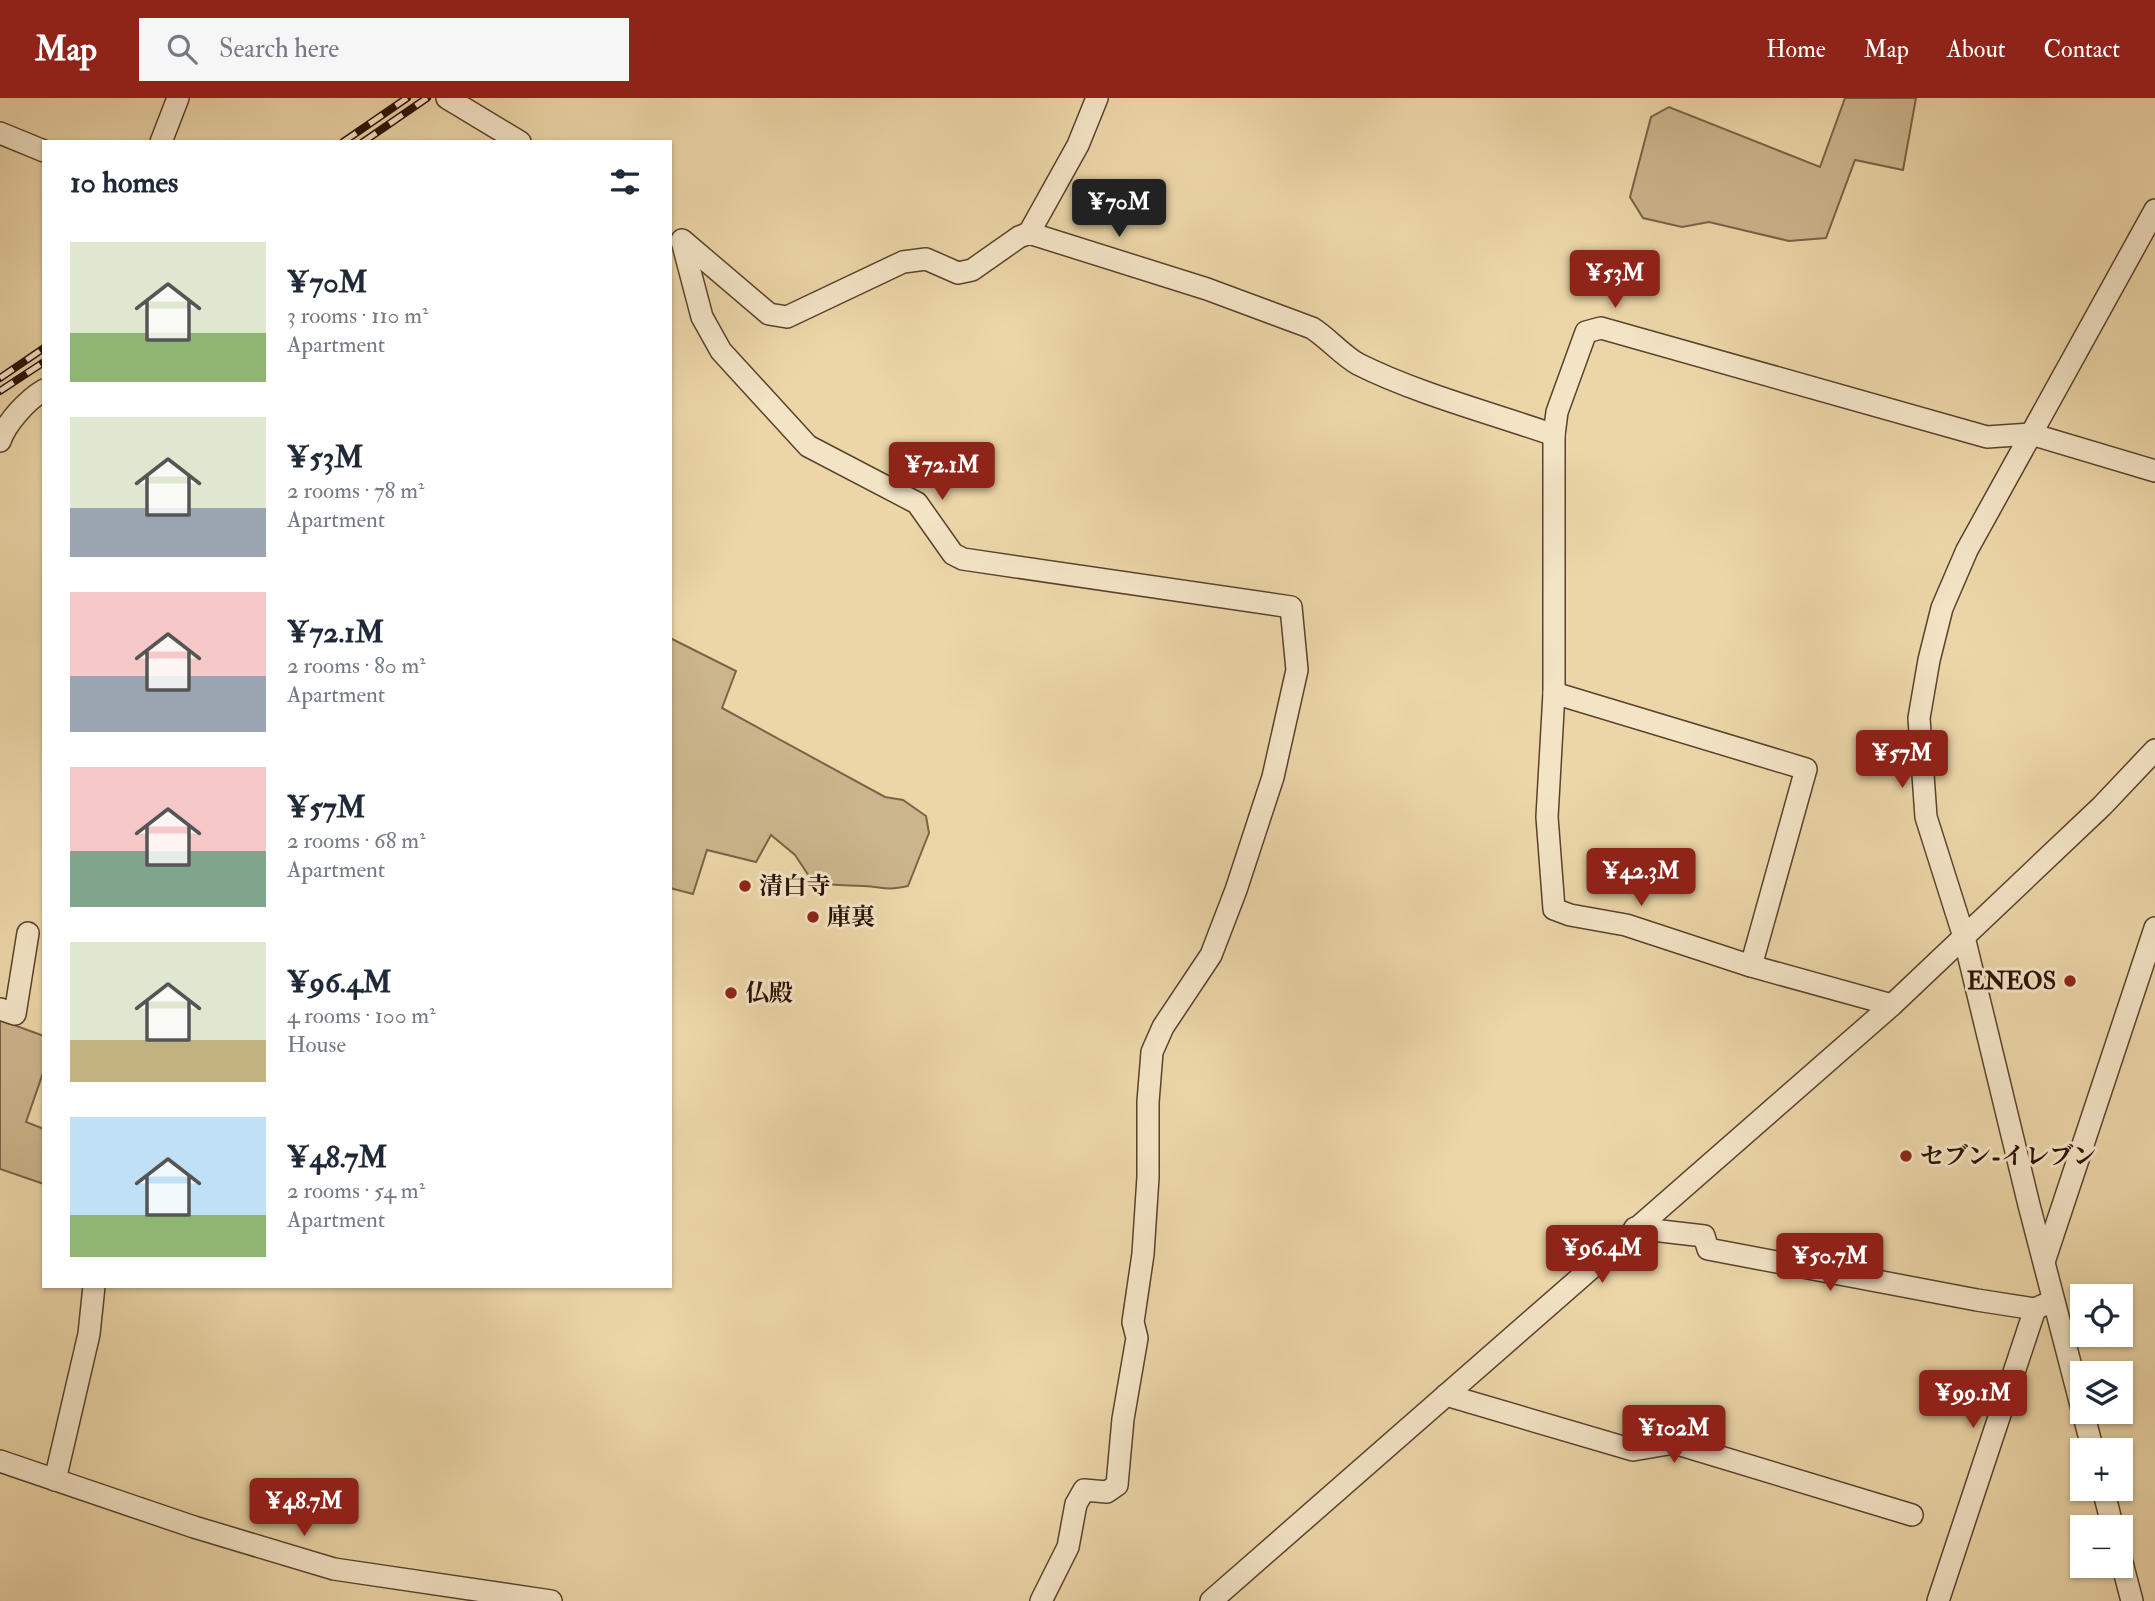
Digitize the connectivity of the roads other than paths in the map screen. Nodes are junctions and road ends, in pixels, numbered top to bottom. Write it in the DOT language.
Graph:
graph roads {
  1 [pos="178,98"];
  2 [pos="447,98"];
  3 [pos="1097,98"];
  4 [pos="0,133"];
  5 [pos="162,140"];
  6 [pos="517,140"];
  7 [pos="42,150"];
  8 [pos="2152,222"];
  9 [pos="1029,233"];
  10 [pos="676,237"];
  11 [pos="42,391"];
  12 [pos="2031,434"];
  13 [pos="1554,435"];
  14 [pos="0,441"];
  15 [pos="2155,471"];
  16 [pos="1554,693"];
  17 [pos="2155,750"];
  18 [pos="2155,928"];
  19 [pos="29,933"];
  20 [pos="1964,937"];
  21 [pos="1751,966"];
  22 [pos="1892,1005"];
  23 [pos="0,1009"];
  24 [pos="1635,1228"];
  25 [pos="2045,1259"];
  26 [pos="94,1288"];
  27 [pos="2045,1304"];
  28 [pos="2070,1374"];
  29 [pos="1446,1395"];
  30 [pos="0,1461"];
  31 [pos="55,1480"];
  32 [pos="1912,1515"];
  33 [pos="2126,1578"];
  34 [pos="551,1601"];
  35 [pos="1041,1601"];
  36 [pos="1211,1601"];
  37 [pos="1938,1601"];
  38 [pos="2132,1601"];
  1 -- 5 [label="street"];
  2 -- 6 [label="street"];
  3 -- 9 [label="street"];
  4 -- 7 [label="street"];
  8 -- 12 [label="street"];
  9 -- 10 [label="street"];
  9 -- 13 [label="street"];
  10 -- 35 [label="street"];
  11 -- 14 [label="street"];
  12 -- 13 [label="street"];
  12 -- 15 [label="street"];
  12 -- 20 [label="street"];
  13 -- 16 [label="street"];
  16 -- 21 [label="street"];
  16 -- 21 [label="street"];
  17 -- 20 [label="street"];
  18 -- 25 [label="street"];
  19 -- 23 [label="street"];
  20 -- 22 [label="street"];
  20 -- 25 [label="street"];
  21 -- 22 [label="street"];
  22 -- 24 [label="street"];
  24 -- 27 [label="street"];
  24 -- 29 [label="street"];
  25 -- 27 [label="street"];
  26 -- 31 [label="street"];
  27 -- 28 [label="street"];
  27 -- 37 [label="street"];
  29 -- 32 [label="street"];
  29 -- 36 [label="street"];
  30 -- 31 [label="street"];
  31 -- 34 [label="street"];
  33 -- 38 [label="street"];
}
